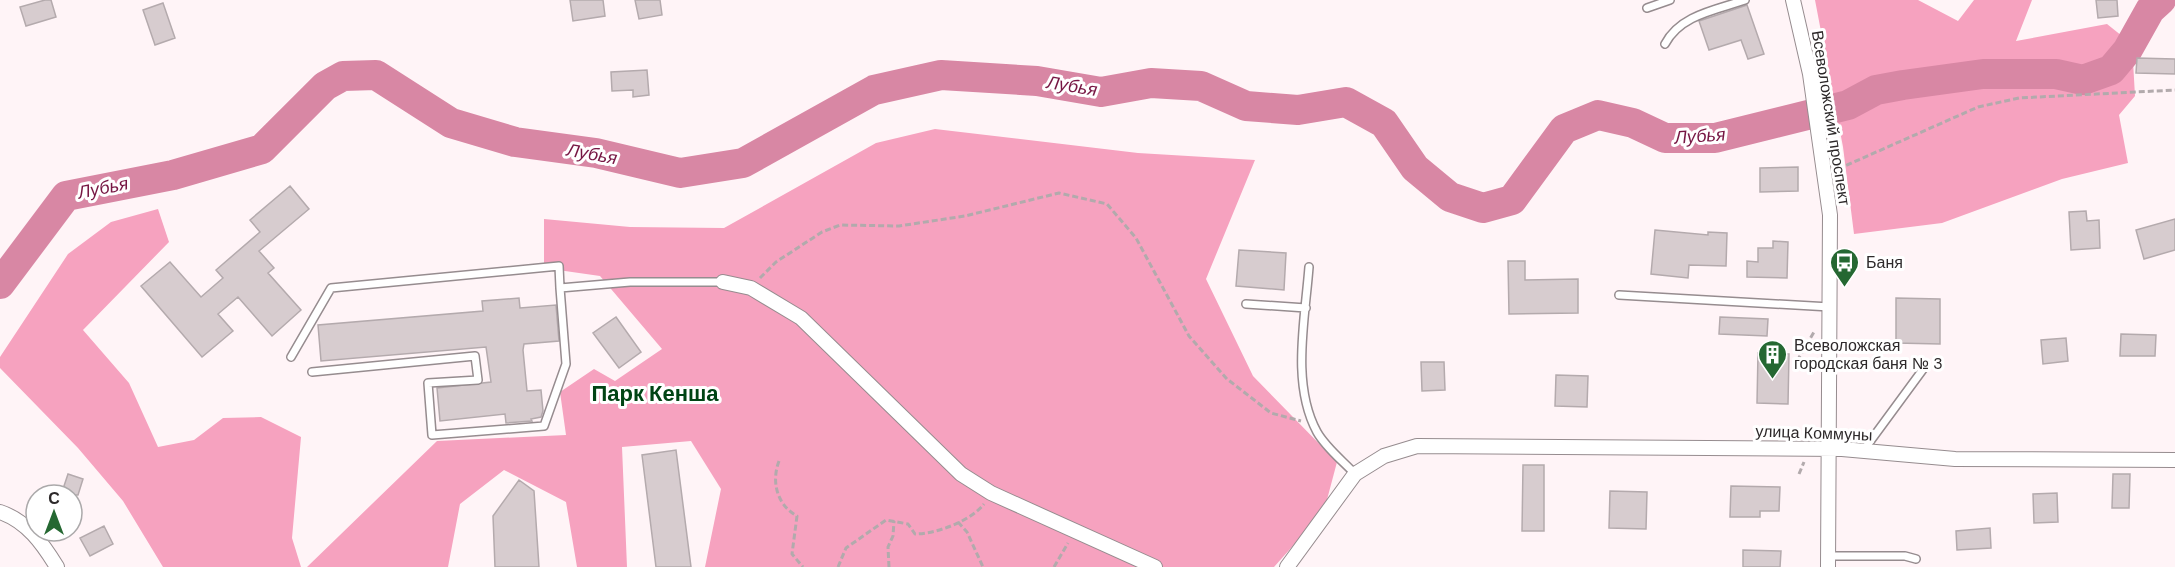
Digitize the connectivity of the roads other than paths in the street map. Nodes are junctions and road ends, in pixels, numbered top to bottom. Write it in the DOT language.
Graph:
graph roads {
  1 [pos="1670,0"];
  2 [pos="1745,0"];
  3 [pos="1793,0"];
  4 [pos="1647,8"];
  5 [pos="1665,44"];
  6 [pos="1309,267"];
  7 [pos="723,282"];
  8 [pos="560,288"];
  9 [pos="1619,295"];
  10 [pos="1246,304"];
  11 [pos="1830,307"];
  12 [pos="1306,308"];
  13 [pos="291,357"];
  14 [pos="1924,368"];
  15 [pos="312,372"];
  16 [pos="1829,448"];
  17 [pos="1863,451"];
  18 [pos="2175,460"];
  19 [pos="1355,474"];
  20 [pos="0,512"];
  21 [pos="1916,559"];
  22 [pos="1828,561"];
  23 [pos="57,567"];
  24 [pos="1155,567"];
  25 [pos="1287,567"];
  1 -- 4 [label="lane"];
  2 -- 5 [label="lane"];
  3 -- 11 [label="street, Всеволожский проспект"];
  6 -- 12 [label="lane"];
  7 -- 8 [label="lane"];
  7 -- 24 [label="street"];
  8 -- 13 [label="lane"];
  8 -- 15 [label="lane"];
  9 -- 11 [label="lane"];
  10 -- 12 [label="lane"];
  11 -- 16 [label="street, Всеволожский проспект"];
  12 -- 19 [label="lane"];
  14 -- 17 [label="lane"];
  16 -- 17 [label="street, улица Коммуны"];
  16 -- 19 [label="street, улица Коммуны"];
  16 -- 22 [label="street, Всеволожский проспект"];
  17 -- 18 [label="street, улица Коммуны"];
  19 -- 25 [label="street"];
  20 -- 23 [label="street"];
  21 -- 22 [label="lane"];
}
